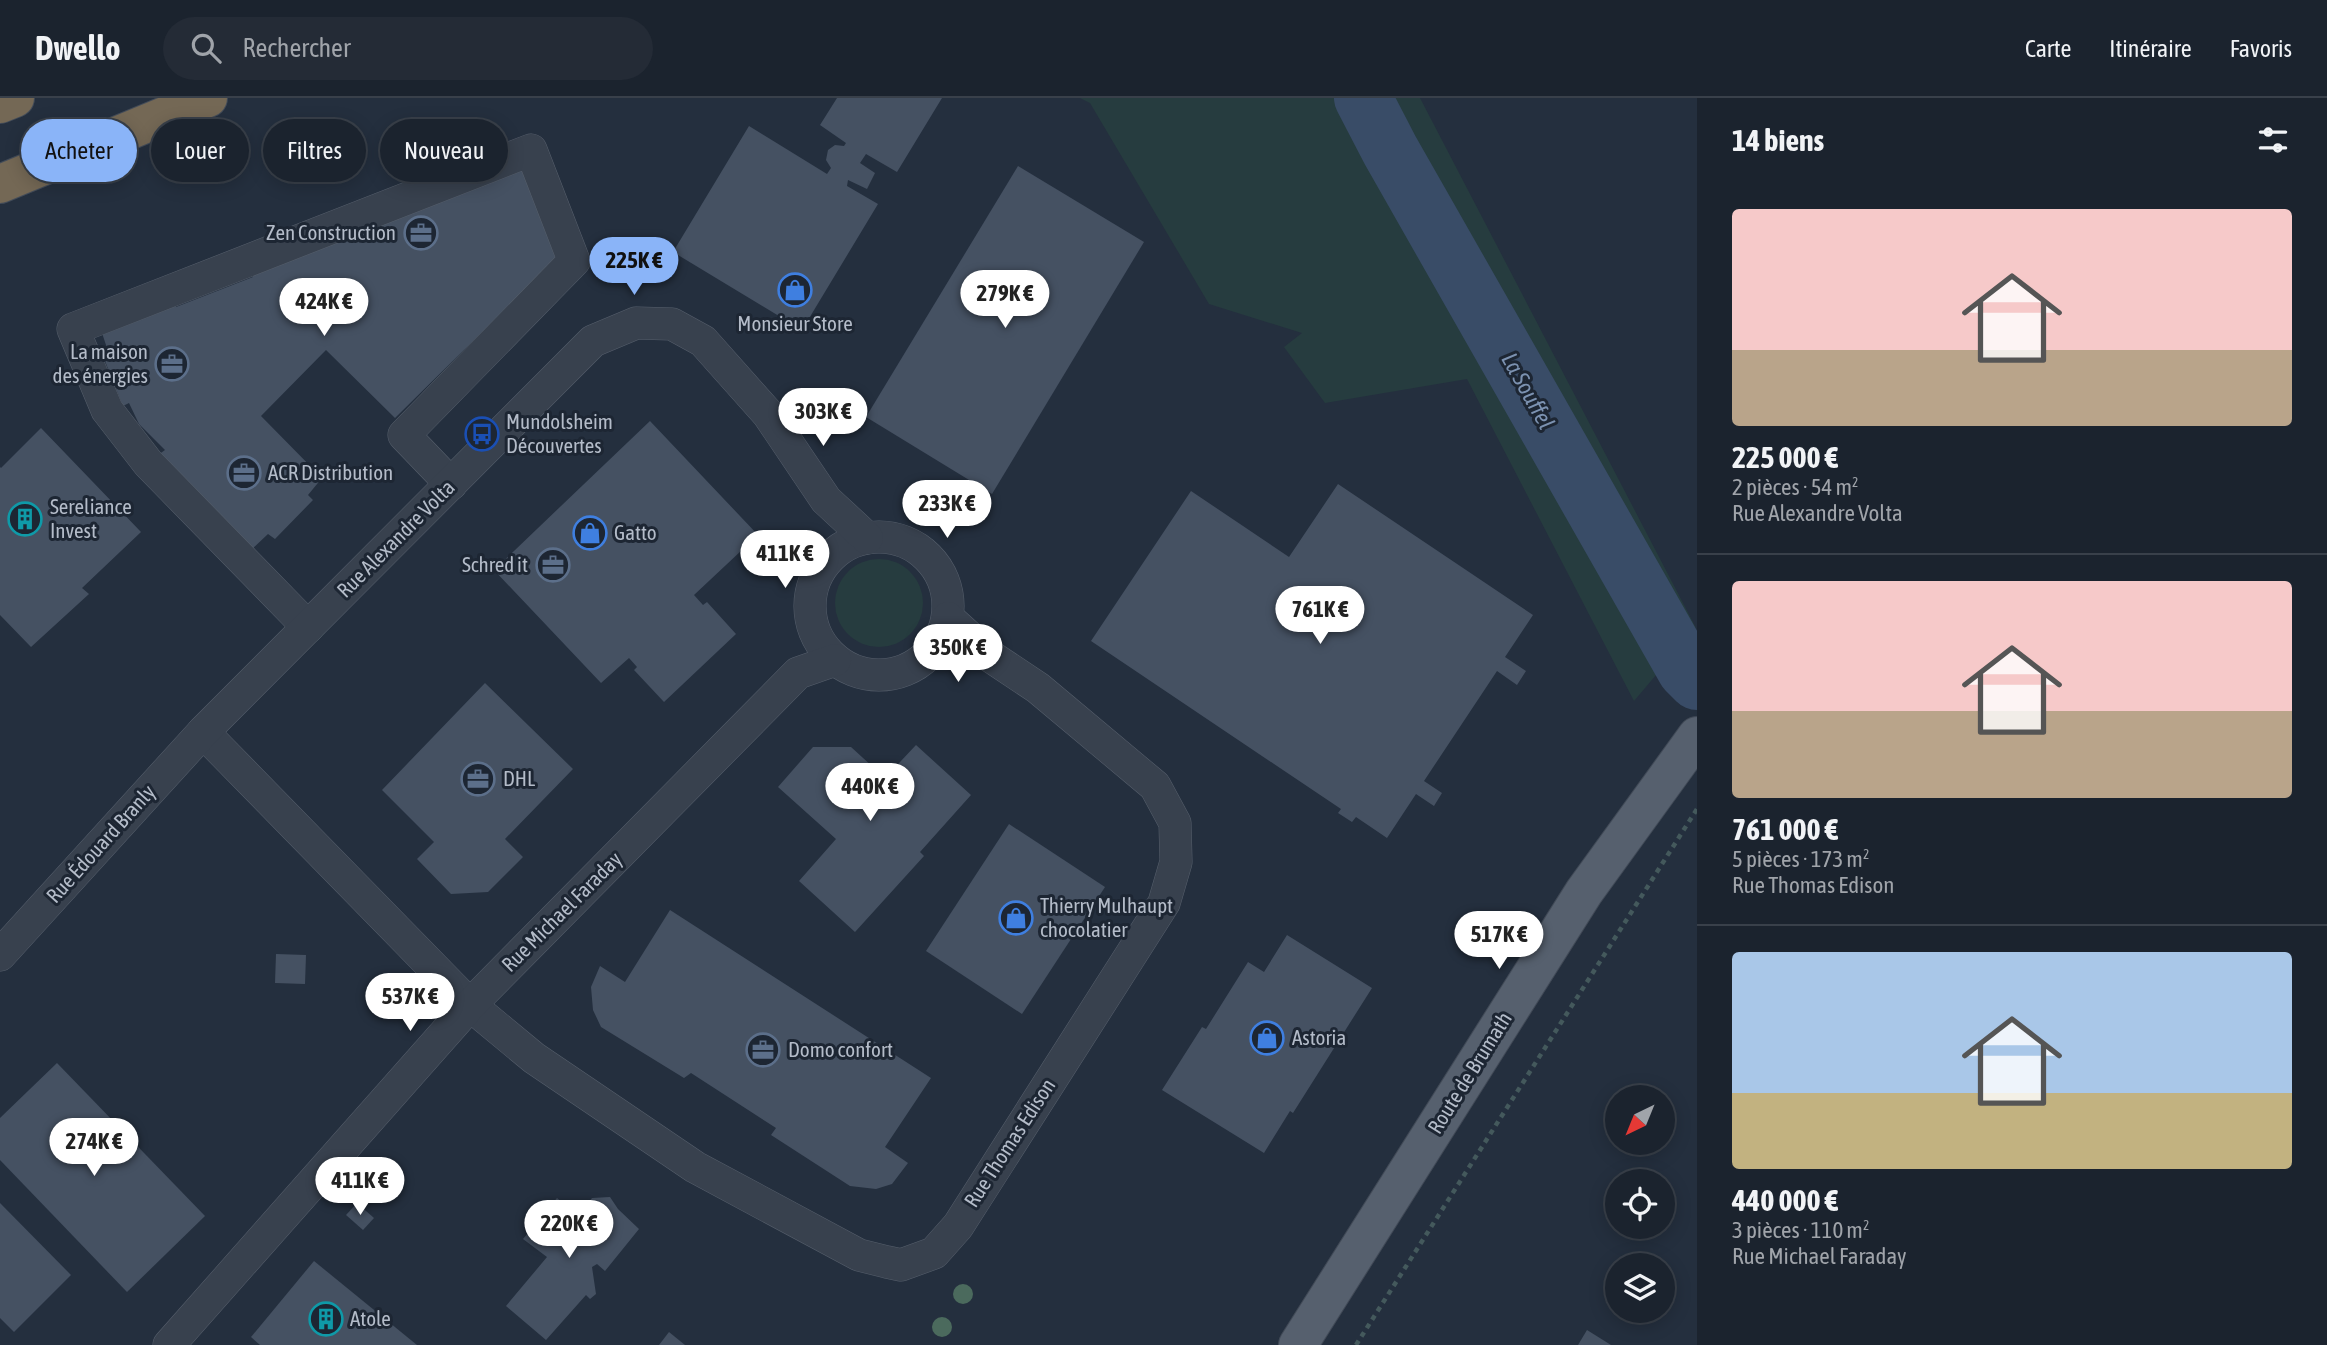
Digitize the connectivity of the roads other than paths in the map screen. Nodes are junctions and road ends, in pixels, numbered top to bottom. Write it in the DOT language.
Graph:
graph roads {
  1 [pos="15,98"];
  2 [pos="208,98"];
  3 [pos="0,104"];
  4 [pos="0,184"];
  5 [pos="451,484"];
  6 [pos="825,500"];
  7 [pos="867,538"];
  8 [pos="827,561"];
  9 [pos="948,618"];
  10 [pos="308,627"];
  11 [pos="815,631"];
  12 [pos="990,656"];
  13 [pos="925,658"];
  14 [pos="835,660"];
  15 [pos="798,673"];
  16 [pos="203,732"];
  17 [pos="1693,742"];
  18 [pos="0,955"];
  19 [pos="470,1005"];
  20 [pos="169,1345"];
  21 [pos="1297,1345"];
  1 -- 3 [label="highway"];
  2 -- 4 [label="highway"];
  5 -- 6 [label="street, Rue Alexandre Volta"];
  5 -- 10 [label="street, Rue Alexandre Volta"];
  5 -- 10 [label="street"];
  6 -- 7 [label="street, Rue Alexandre Volta"];
  6 -- 8 [label="street"];
  7 -- 8 [label="street"];
  7 -- 9 [label="street"];
  8 -- 11 [label="street"];
  9 -- 12 [label="street, Rue Thomas Edison"];
  9 -- 13 [label="street"];
  10 -- 16 [label="street, Rue Alexandre Volta"];
  11 -- 14 [label="street"];
  11 -- 15 [label="street"];
  12 -- 13 [label="street"];
  12 -- 19 [label="street, Rue Thomas Edison"];
  13 -- 14 [label="street"];
  14 -- 15 [label="street, Rue Michael Faraday"];
  15 -- 19 [label="street, Rue Michael Faraday"];
  16 -- 18 [label="street, Rue Édouard Branly"];
  16 -- 19 [label="street"];
  17 -- 21 [label="main road, Route de Brumath"];
  19 -- 20 [label="street, Rue Michael Faraday"];
}
